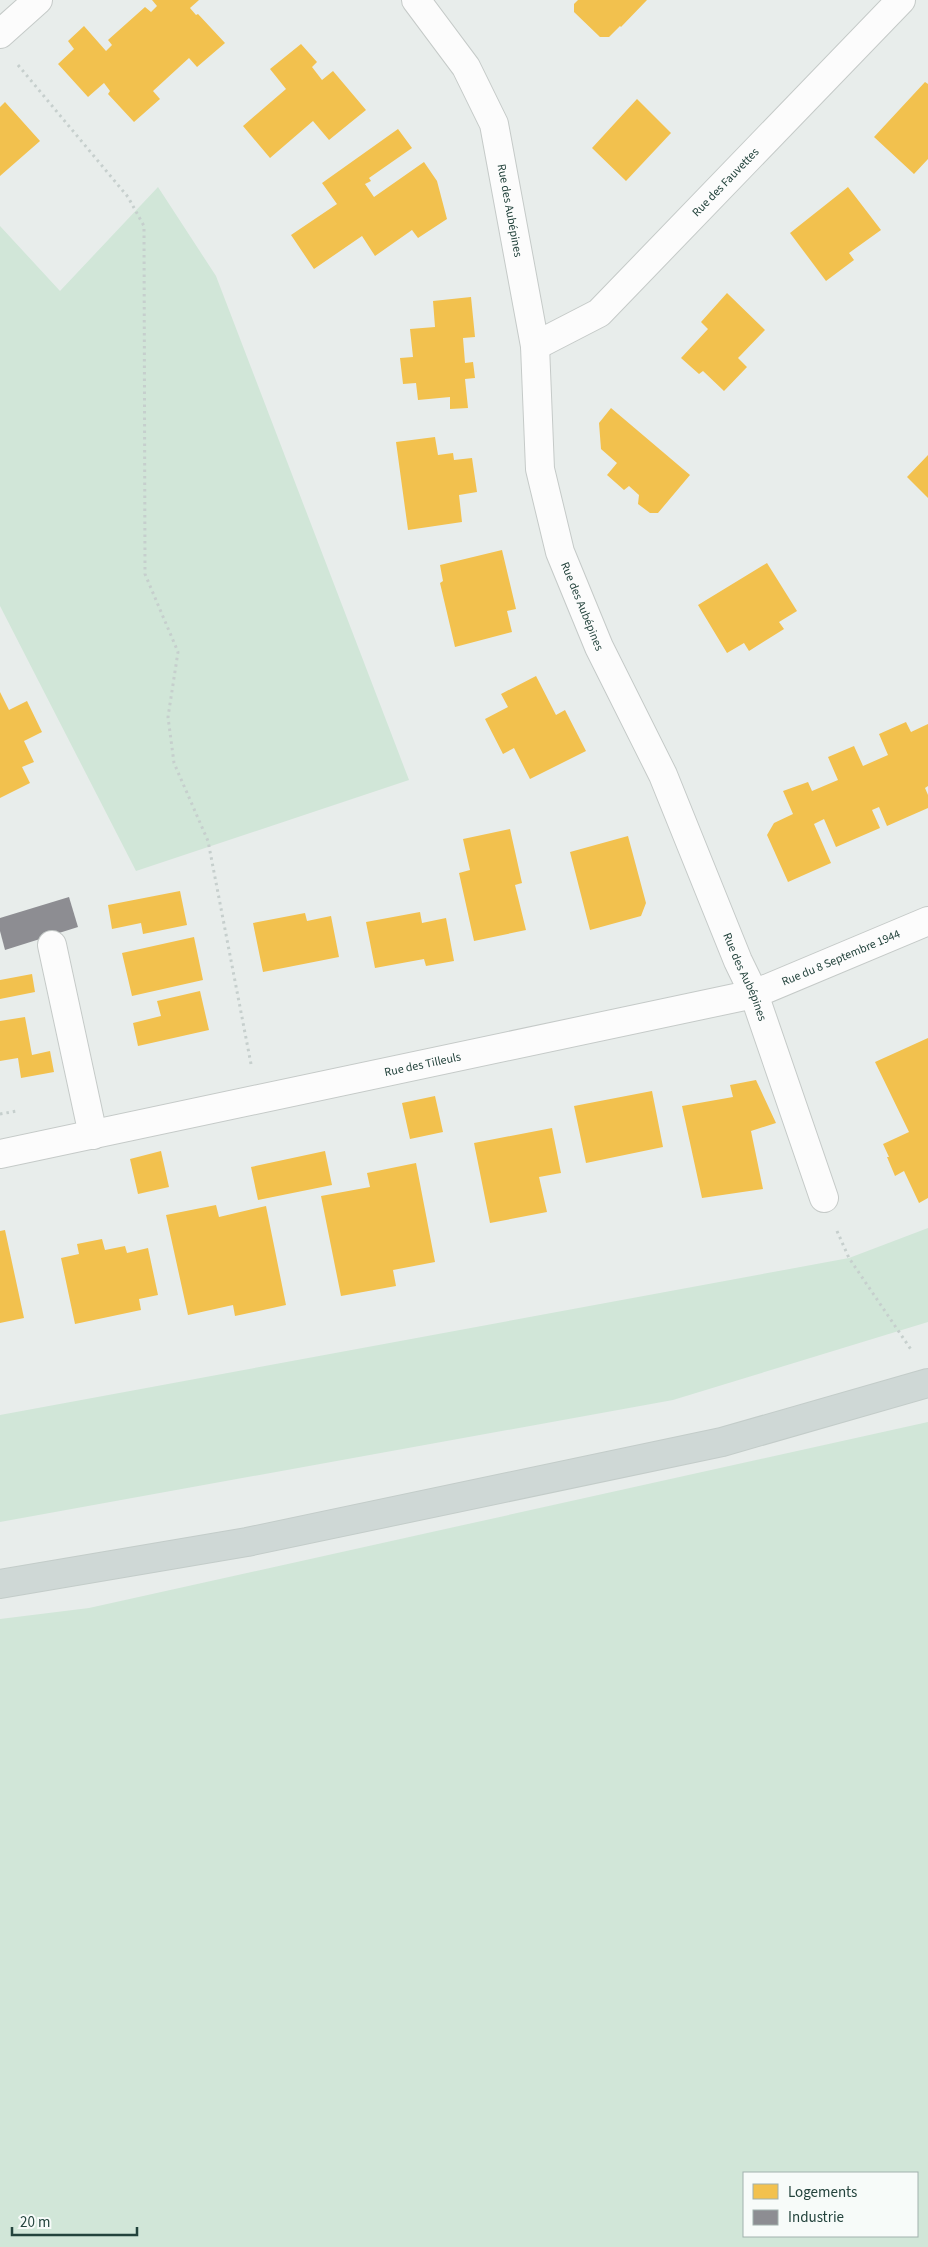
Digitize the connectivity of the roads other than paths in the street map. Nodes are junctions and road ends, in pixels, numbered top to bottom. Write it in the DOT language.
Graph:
graph roads {
  1 [pos="38,0"];
  2 [pos="416,0"];
  3 [pos="901,0"];
  4 [pos="0,34"];
  5 [pos="535,346"];
  6 [pos="928,921"];
  7 [pos="52,945"];
  8 [pos="754,994"];
  9 [pos="93,1134"];
  10 [pos="0,1154"];
  11 [pos="824,1198"];
  12 [pos="928,1383"];
  13 [pos="0,1584"];
  1 -- 4 [label="street"];
  2 -- 5 [label="street, Rue des Aubépines"];
  3 -- 5 [label="street, Rue des Fauvettes"];
  5 -- 8 [label="street, Rue des Aubépines"];
  6 -- 8 [label="street, Rue du 8 Septembre 1944"];
  7 -- 9 [label="street"];
  8 -- 9 [label="street, Rue des Tilleuls"];
  8 -- 11 [label="street, Rue des Aubépines"];
  9 -- 10 [label="street, Rue des Tilleuls"];
  12 -- 13 [label="main road"];
}
